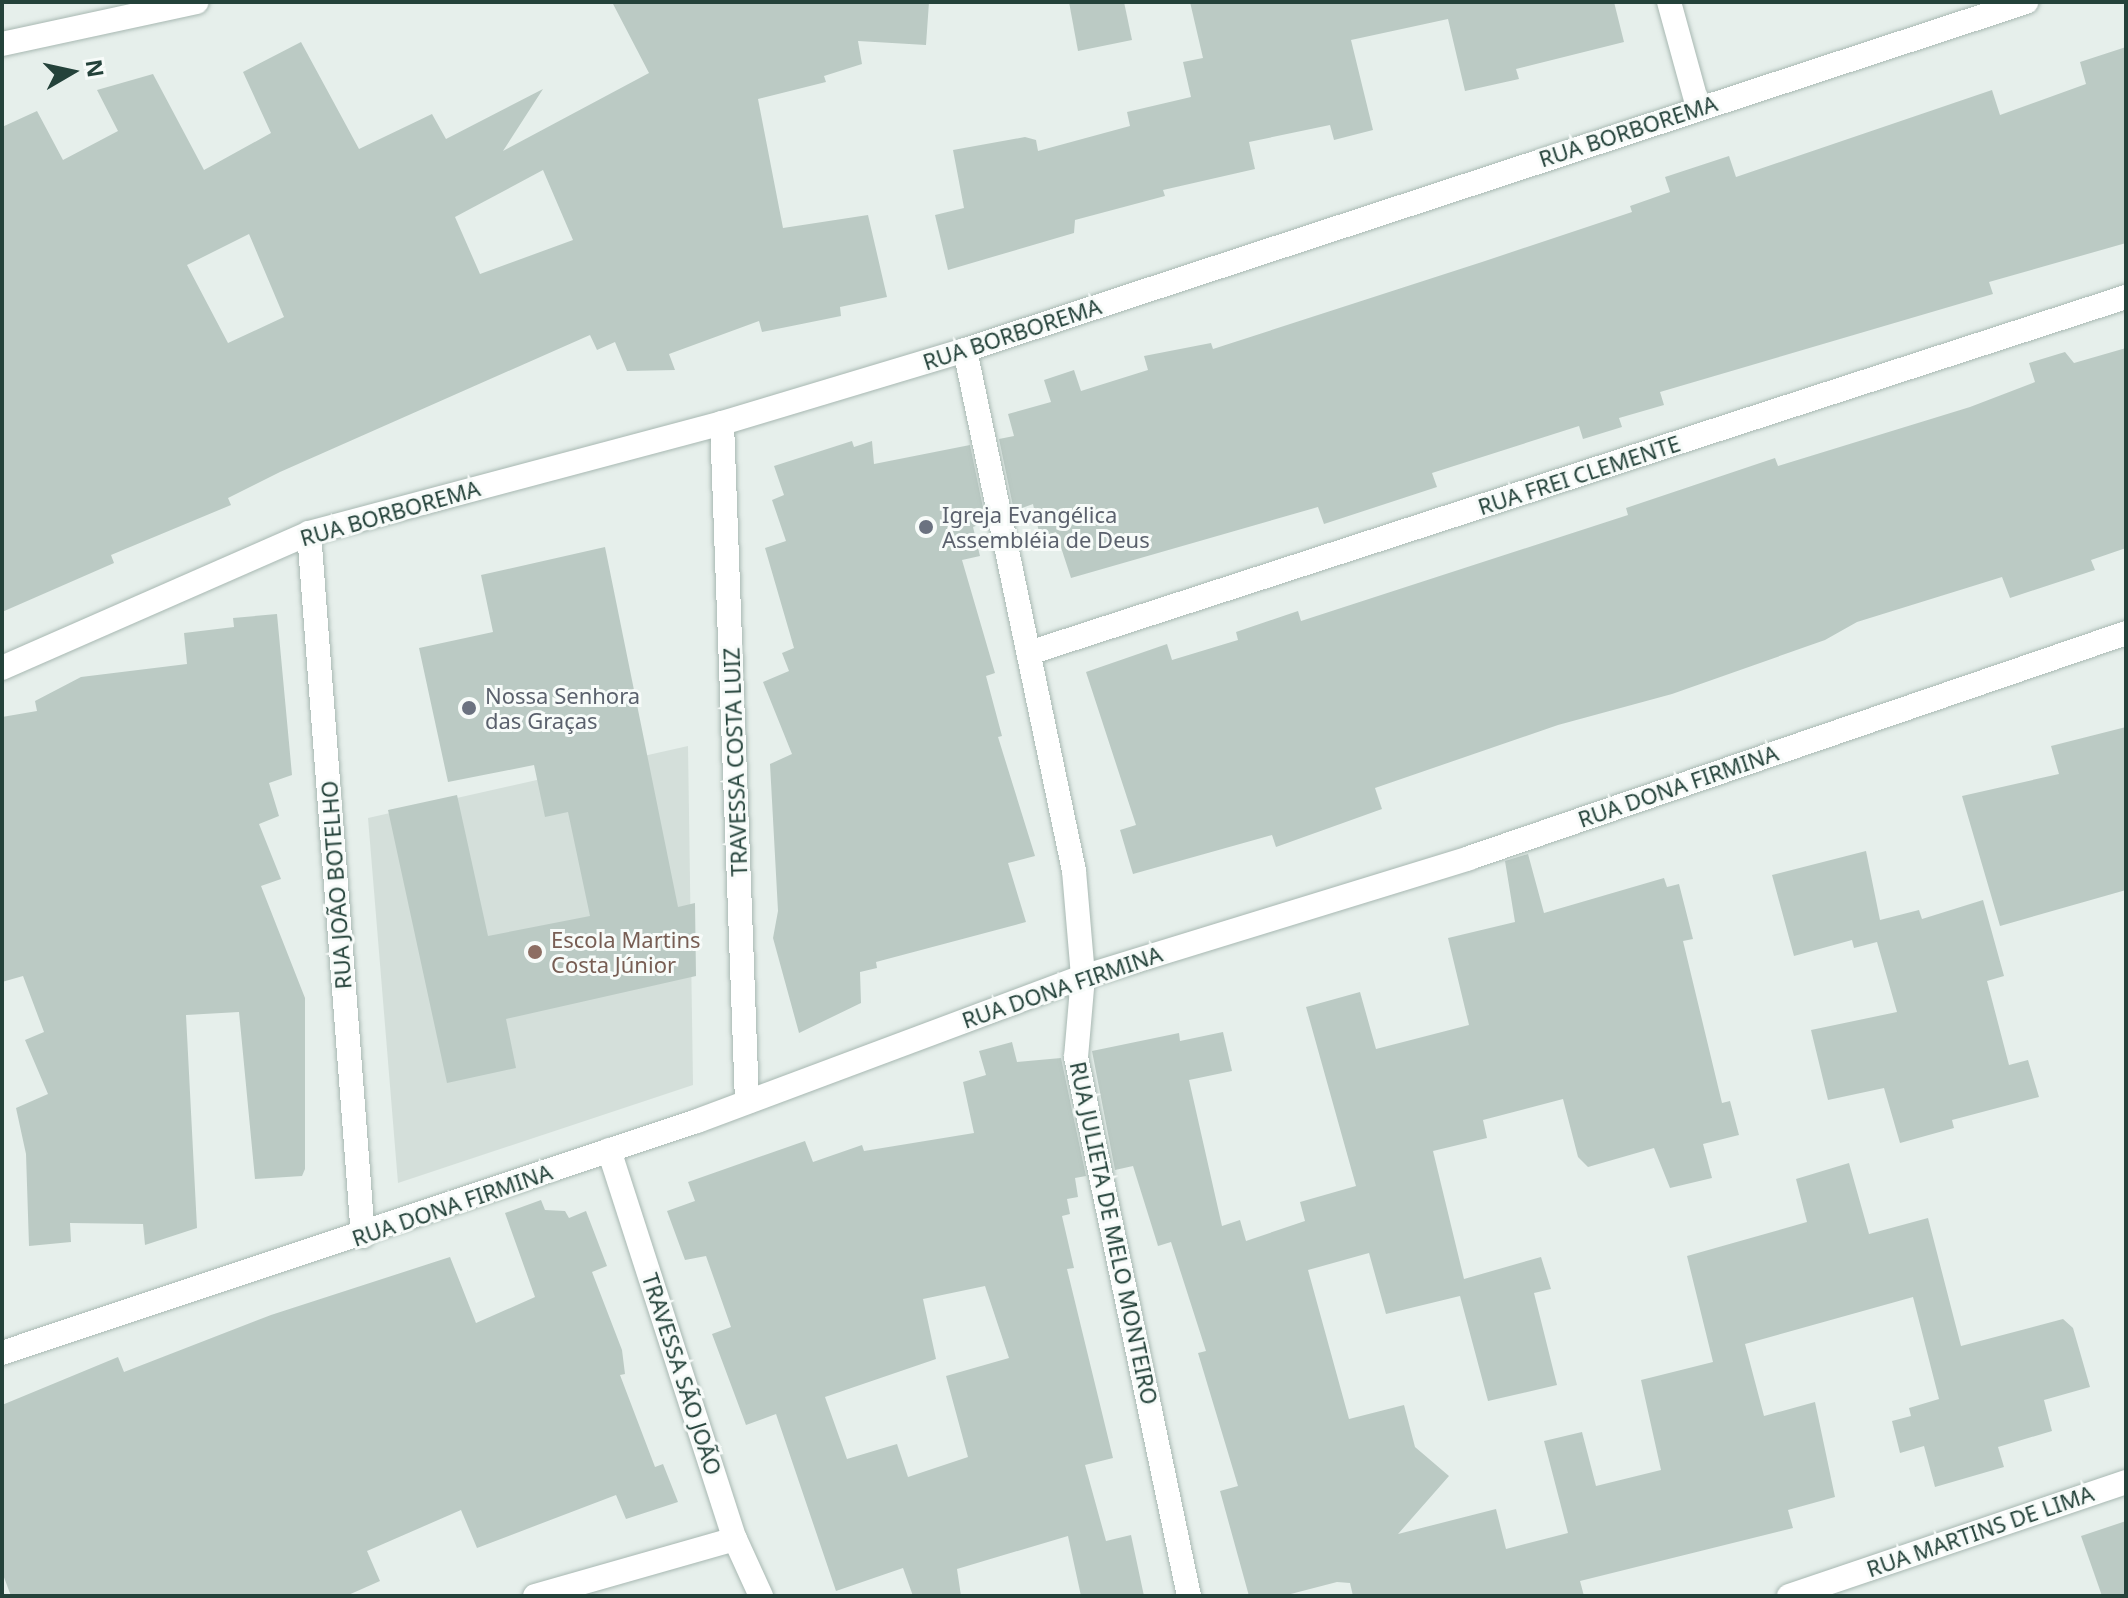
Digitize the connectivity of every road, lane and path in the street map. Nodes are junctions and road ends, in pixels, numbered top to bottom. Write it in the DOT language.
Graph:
graph roads {
  1 [pos="197,2"];
  2 [pos="1669,2"];
  3 [pos="2026,2"];
  4 [pos="2,44"];
  5 [pos="1698,107"];
  6 [pos="2126,297"];
  7 [pos="965,350"];
  8 [pos="722,423"];
  9 [pos="309,533"];
  10 [pos="2126,633"];
  11 [pos="1032,652"];
  12 [pos="2,668"];
  13 [pos="1083,977"];
  14 [pos="747,1102"];
  15 [pos="609,1150"];
  16 [pos="363,1236"];
  17 [pos="2,1353"];
  18 [pos="2126,1482"];
  19 [pos="735,1539"];
  20 [pos="535,1596"];
  21 [pos="761,1596"];
  22 [pos="1189,1596"];
  23 [pos="1789,1596"];
  1 -- 4 [label="street"];
  2 -- 5 [label="street"];
  3 -- 5 [label="street, RUA BORBOREMA"];
  5 -- 7 [label="street, RUA BORBOREMA"];
  6 -- 11 [label="street, RUA FREI CLEMENTE"];
  7 -- 8 [label="street, RUA BORBOREMA"];
  7 -- 11 [label="street, RUA JULIETA DE MELO MONTEIRO"];
  8 -- 9 [label="street, RUA BORBOREMA"];
  8 -- 14 [label="street, TRAVESSA COSTA LUIZ"];
  9 -- 12 [label="street, RUA BORBOREMA"];
  9 -- 16 [label="street, RUA JOÃO BOTELHO"];
  10 -- 13 [label="street, RUA DONA FIRMINA"];
  11 -- 13 [label="street, RUA JULIETA DE MELO MONTEIRO"];
  13 -- 14 [label="street, RUA DONA FIRMINA"];
  13 -- 22 [label="street, RUA JULIETA DE MELO MONTEIRO"];
  14 -- 15 [label="street, RUA DONA FIRMINA"];
  15 -- 16 [label="street, RUA DONA FIRMINA"];
  15 -- 19 [label="street, TRAVESSA SÃO JOÃO"];
  16 -- 17 [label="street, RUA DONA FIRMINA"];
  18 -- 23 [label="street, RUA MARTINS DE LIMA"];
  19 -- 20 [label="street"];
  19 -- 21 [label="street, TRAVESSA SÃO JOÃO"];
}
